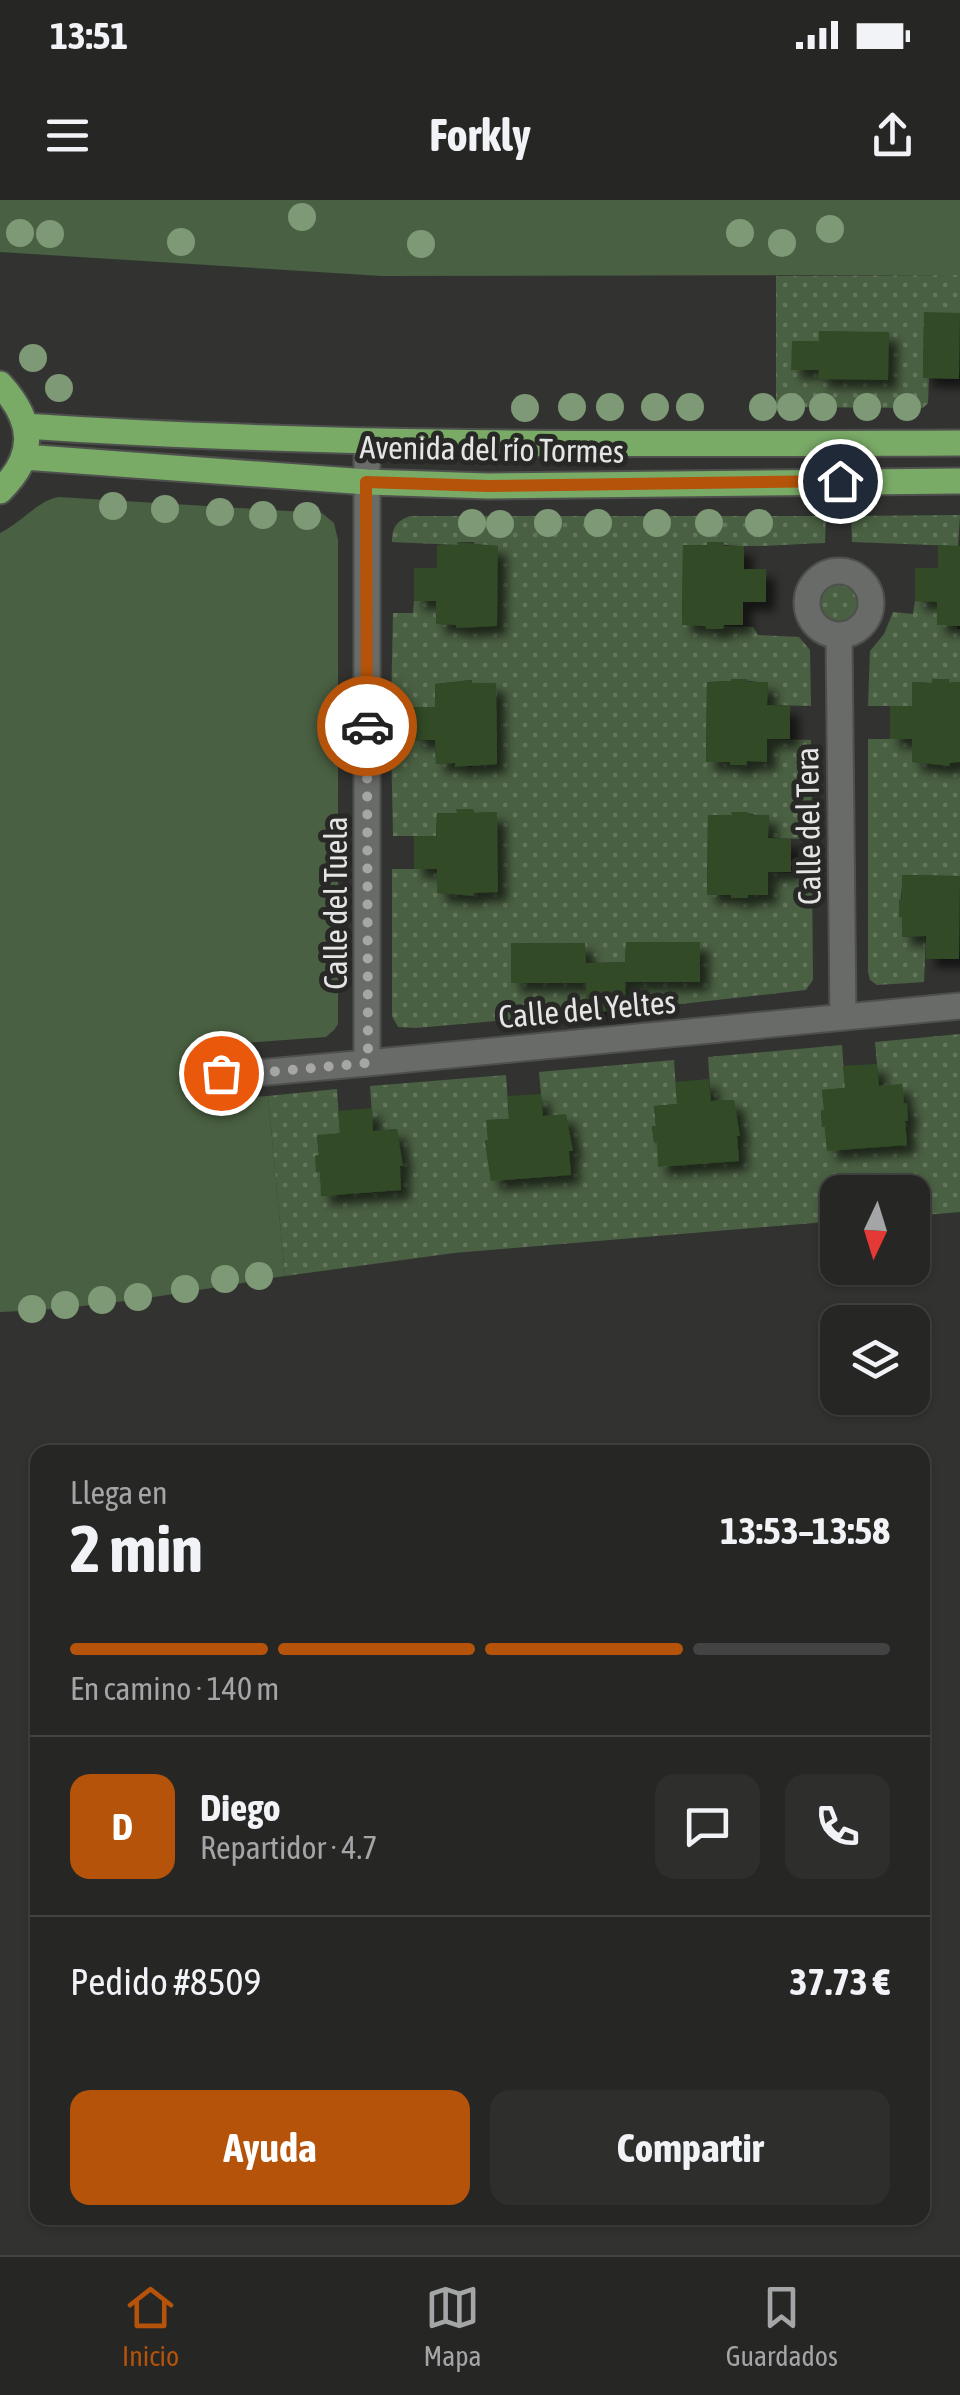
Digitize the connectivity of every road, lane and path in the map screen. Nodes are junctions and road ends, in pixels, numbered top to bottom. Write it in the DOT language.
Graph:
graph roads {
  1 [pos="0,384"];
  2 [pos="25,426"];
  3 [pos="366,442"];
  4 [pos="960,443"];
  5 [pos="24,457"];
  6 [pos="366,482"];
  7 [pos="960,482"];
  8 [pos="0,491"];
  9 [pos="839,635"];
  10 [pos="960,1006"];
  11 [pos="843,1017"];
  12 [pos="368,1063"];
  13 [pos="221,1073"];
  1 -- 2 [label="main road"];
  2 -- 3 [label="main road, Avenida del río Tormes"];
  2 -- 5 [label="main road"];
  3 -- 4 [label="main road, Avenida del río Tormes"];
  3 -- 6 [label="street, Calle del Tuela"];
  5 -- 6 [label="main road, Avenida del río Tormes"];
  5 -- 8 [label="main road"];
  6 -- 7 [label="main road, Avenida del río Tormes"];
  6 -- 12 [label="street, Calle del Tuela"];
  9 -- 11 [label="street, Calle del Tera"];
  10 -- 11 [label="street, Calle del Yeltes"];
  11 -- 12 [label="street, Calle del Yeltes"];
  12 -- 13 [label="street, Calle del Yeltes"];
}
